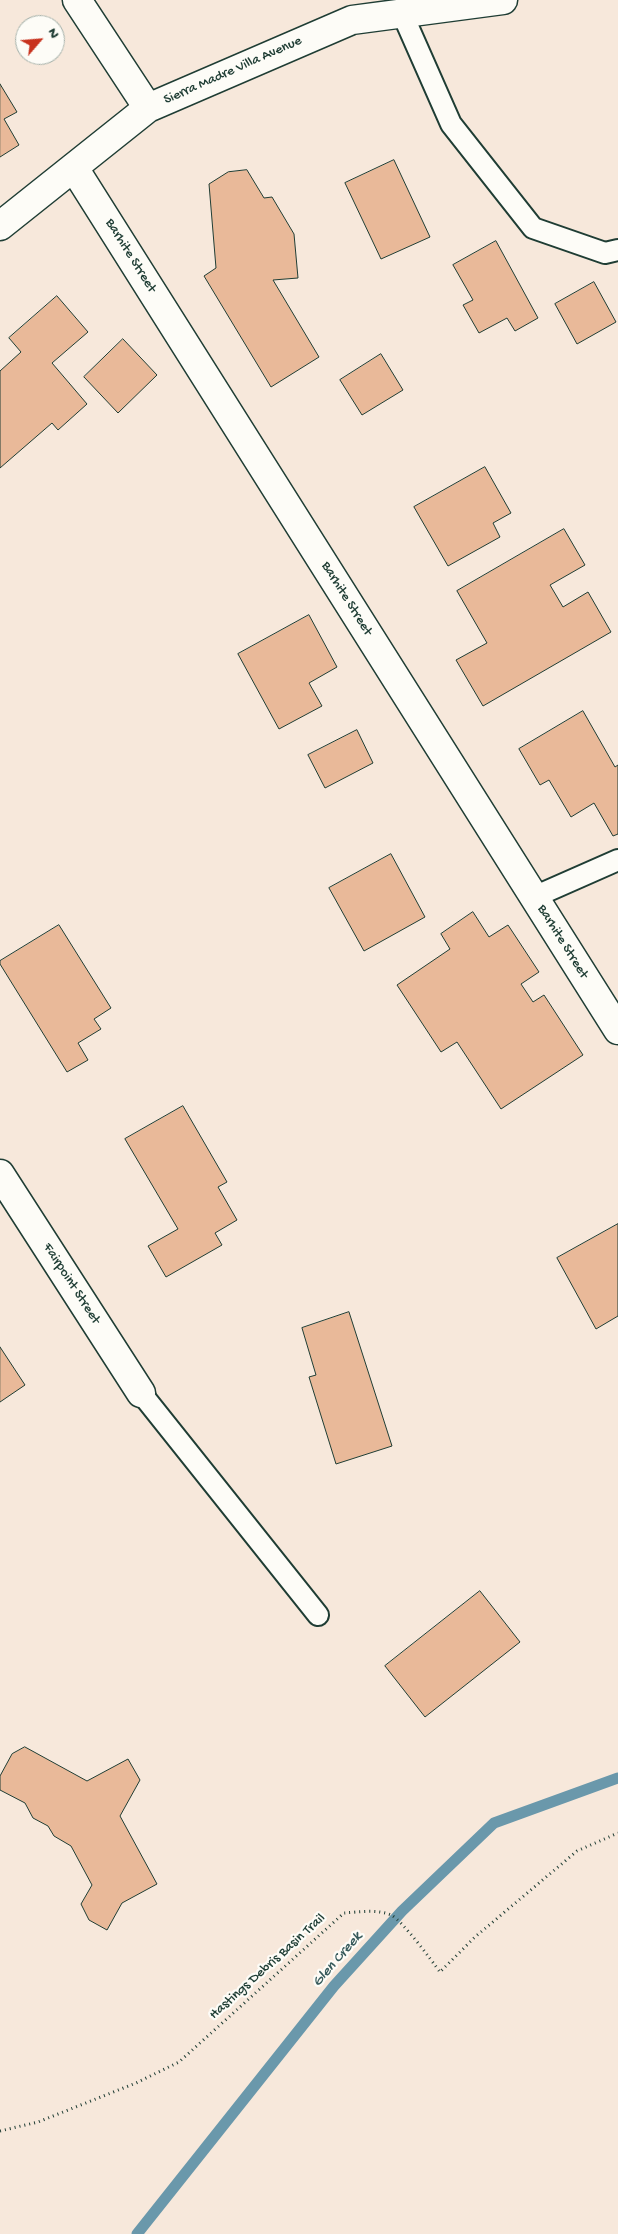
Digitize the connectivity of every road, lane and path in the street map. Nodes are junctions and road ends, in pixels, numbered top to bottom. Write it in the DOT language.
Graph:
graph roads {
  1 [pos="78,0"];
  2 [pos="503,0"];
  3 [pos="402,13"];
  4 [pos="148,108"];
  5 [pos="74,168"];
  6 [pos="0,226"];
  7 [pos="618,250"];
  8 [pos="618,860"];
  9 [pos="534,897"];
  10 [pos="618,1030"];
  11 [pos="0,1174"];
  12 [pos="141,1393"];
  13 [pos="318,1615"];
  14 [pos="618,1833"];
  15 [pos="0,2131"];
  1 -- 4 [label="street"];
  2 -- 3 [label="street, Sierra Madre Villa Avenue"];
  3 -- 4 [label="street, Sierra Madre Villa Avenue"];
  3 -- 7 [label="lane"];
  4 -- 5 [label="street, Sierra Madre Villa Avenue"];
  5 -- 6 [label="street, Sierra Madre Villa Avenue"];
  5 -- 9 [label="street, Barhite Street"];
  8 -- 9 [label="lane"];
  9 -- 10 [label="street, Barhite Street"];
  11 -- 12 [label="street, Fairpoint Street"];
  12 -- 13 [label="lane"];
  14 -- 15 [label="path, Hastings Debris Basin Trail"];
}
